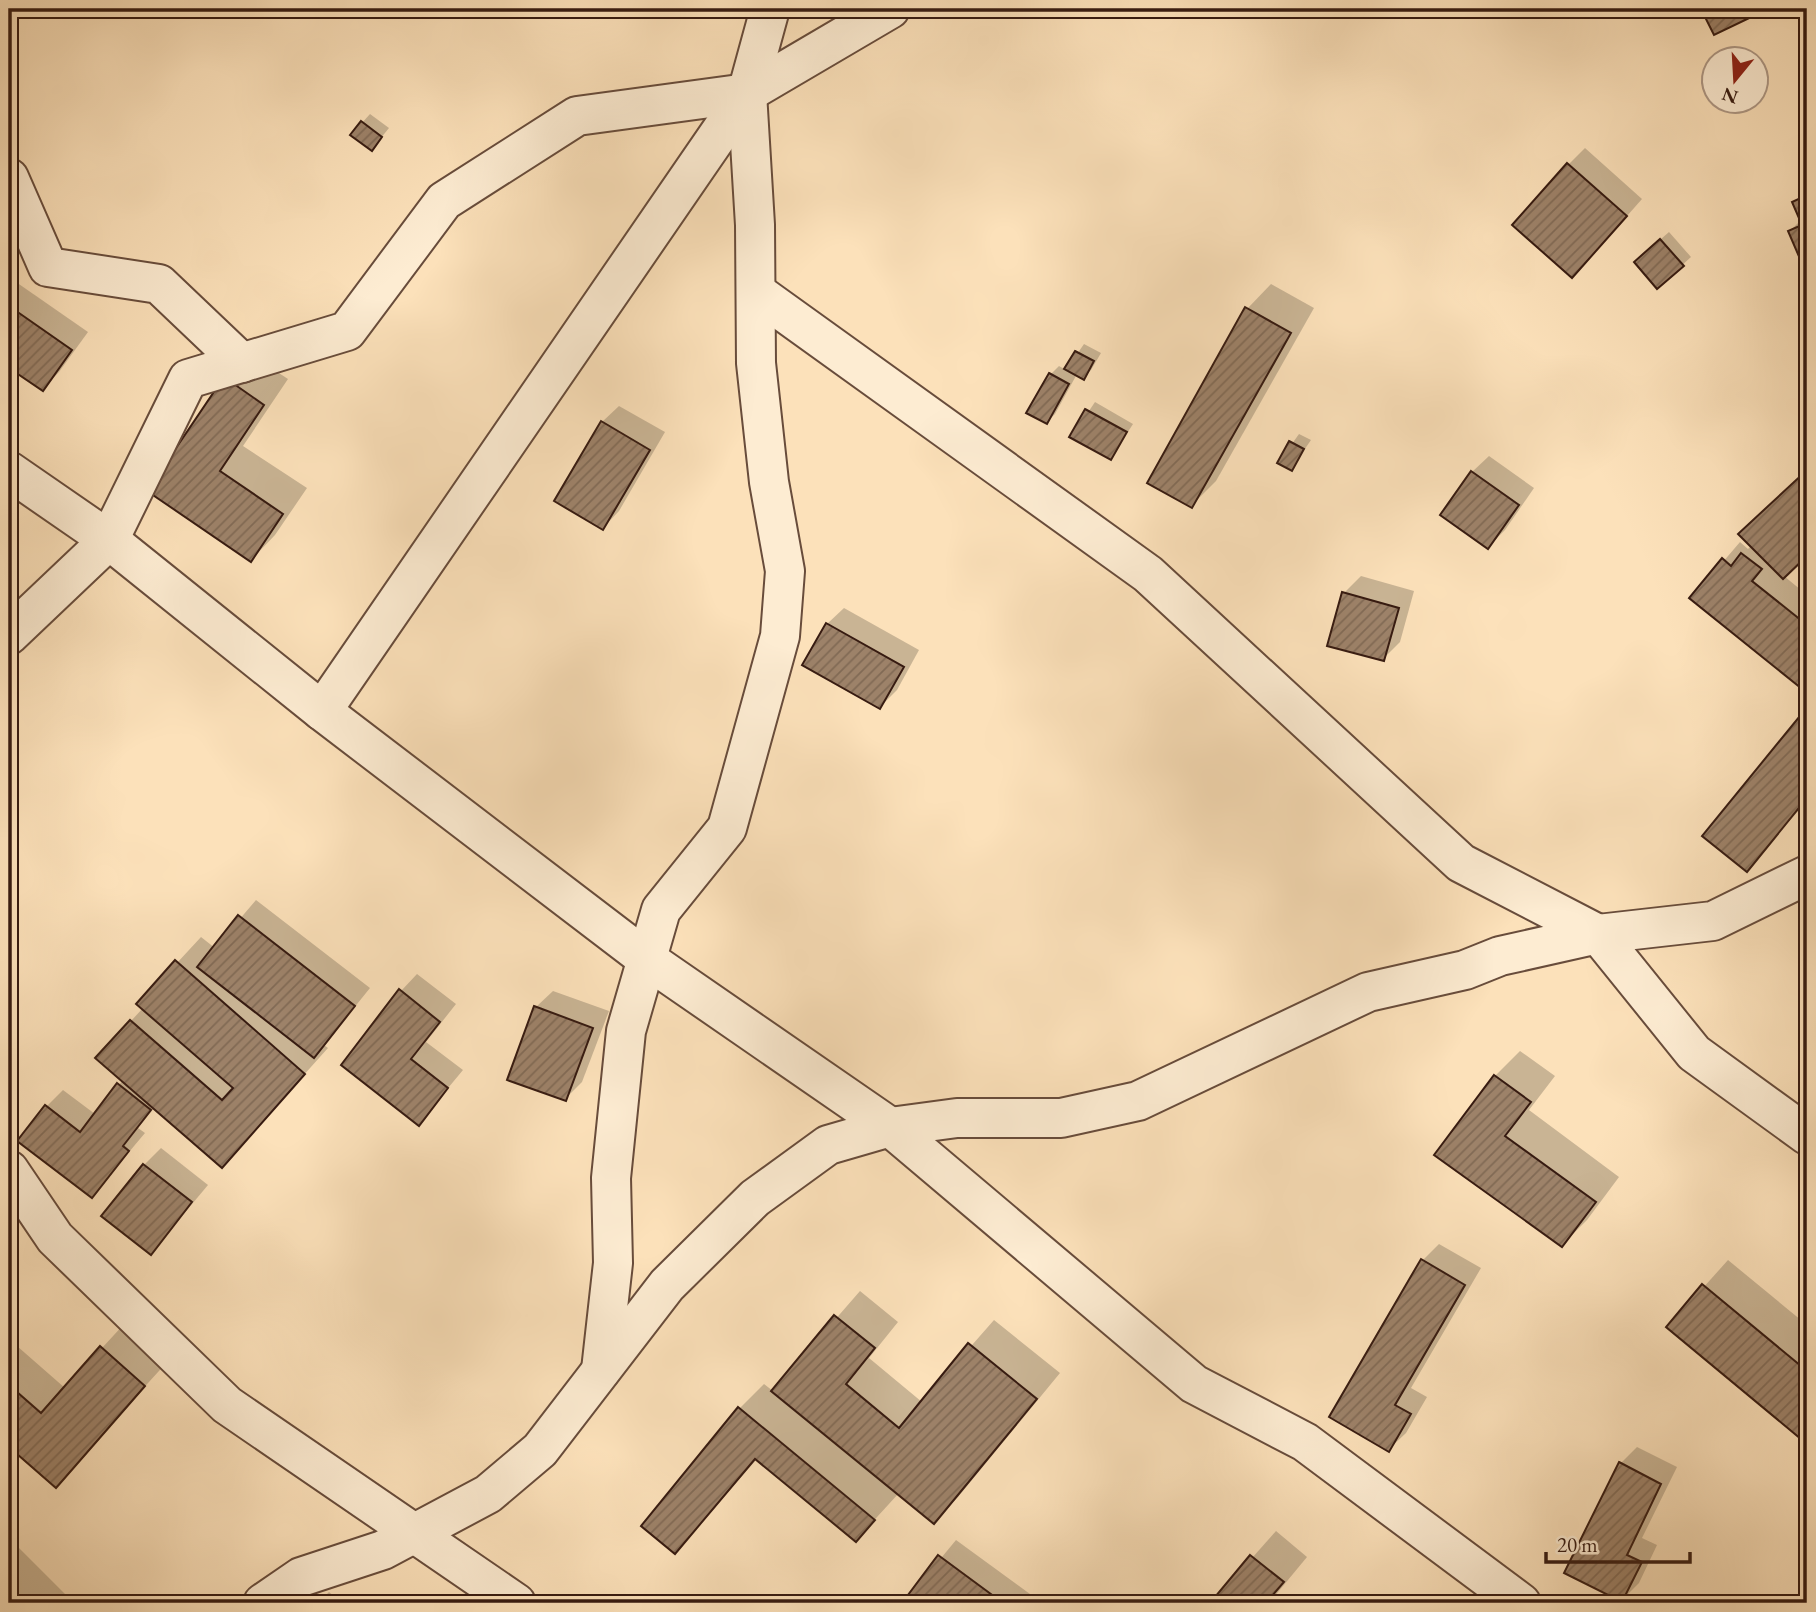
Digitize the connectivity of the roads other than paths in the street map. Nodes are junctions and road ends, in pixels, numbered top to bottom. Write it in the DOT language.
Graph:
graph roads {
  1 [pos="770,9"];
  2 [pos="890,9"];
  3 [pos="747,93"];
  4 [pos="9,178"];
  5 [pos="756,292"];
  6 [pos="242,363"];
  7 [pos="9,471"];
  8 [pos="109,540"];
  9 [pos="9,635"];
  10 [pos="322,711"];
  11 [pos="1807,875"];
  12 [pos="1598,934"];
  13 [pos="648,960"];
  14 [pos="890,1127"];
  15 [pos="1807,1135"];
  16 [pos="9,1170"];
  17 [pos="601,1370"];
  18 [pos="413,1534"];
  19 [pos="263,1603"];
  20 [pos="516,1603"];
  21 [pos="1521,1603"];
  1 -- 3 [label="street"];
  2 -- 3 [label="street"];
  3 -- 5 [label="street"];
  3 -- 6 [label="street"];
  3 -- 10 [label="street"];
  4 -- 6 [label="street"];
  5 -- 12 [label="street"];
  5 -- 13 [label="street"];
  6 -- 8 [label="street"];
  7 -- 8 [label="street"];
  8 -- 9 [label="street"];
  8 -- 10 [label="street"];
  10 -- 13 [label="street"];
  11 -- 12 [label="street"];
  12 -- 14 [label="street"];
  12 -- 15 [label="street"];
  13 -- 14 [label="street"];
  13 -- 17 [label="street"];
  14 -- 17 [label="street"];
  14 -- 21 [label="street"];
  16 -- 18 [label="street"];
  17 -- 18 [label="street"];
  18 -- 19 [label="street"];
  18 -- 20 [label="street"];
}
